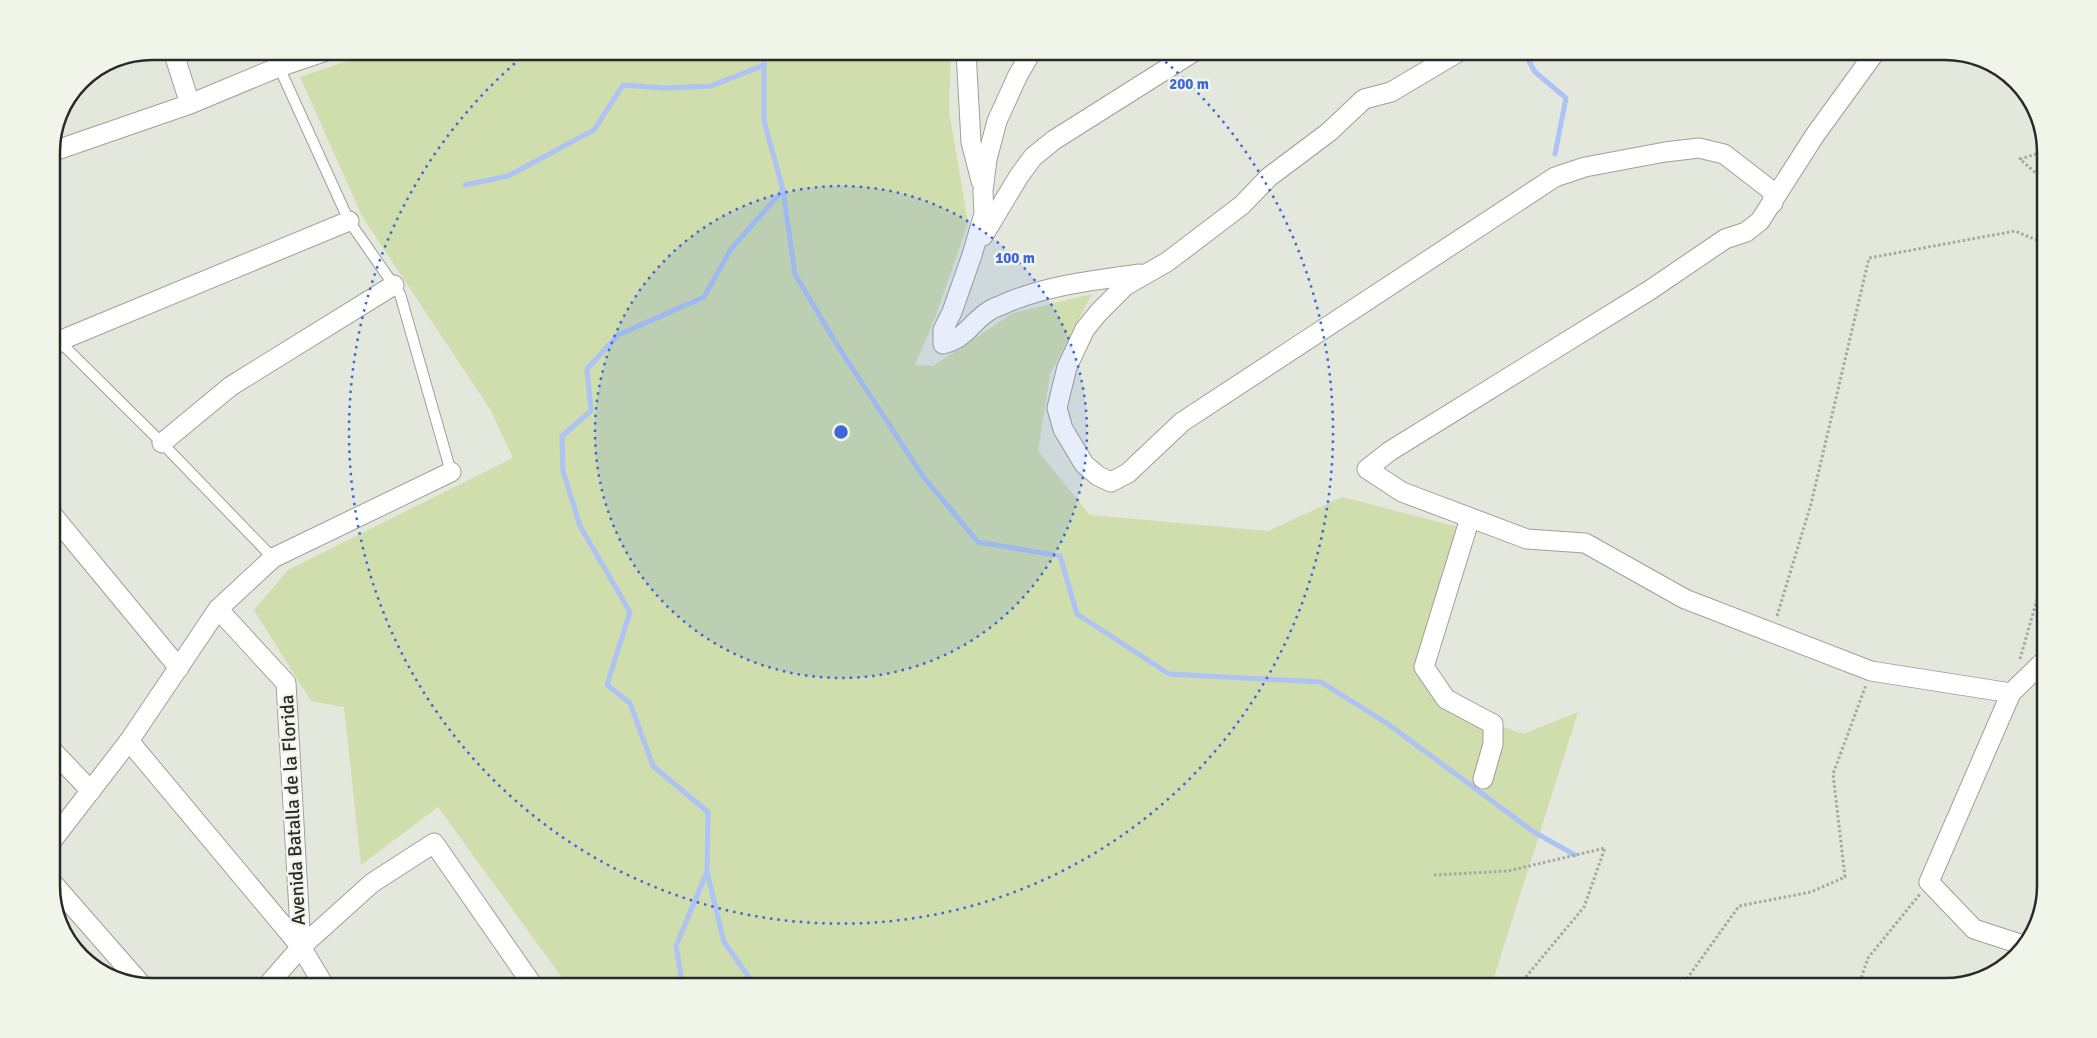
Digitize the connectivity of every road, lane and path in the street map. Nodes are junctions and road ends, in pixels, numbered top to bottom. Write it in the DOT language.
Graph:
graph roads {
  1 [pos="176,60"];
  2 [pos="300,60"];
  3 [pos="966,60"];
  4 [pos="1027,60"];
  5 [pos="1180,60"];
  6 [pos="1445,60"];
  7 [pos="1869,60"];
  8 [pos="279,67"];
  9 [pos="190,104"];
  10 [pos="60,149"];
  11 [pos="2037,153"];
  12 [pos="2037,174"];
  13 [pos="983,192"];
  14 [pos="1773,202"];
  15 [pos="349,221"];
  16 [pos="2037,241"];
  17 [pos="972,255"];
  18 [pos="1149,272"];
  19 [pos="394,285"];
  20 [pos="60,343"];
  21 [pos="60,350"];
  22 [pos="162,443"];
  23 [pos="451,472"];
  24 [pos="1470,518"];
  25 [pos="60,523"];
  26 [pos="273,558"];
  27 [pos="2037,600"];
  28 [pos="218,609"];
  29 [pos="1772,632"];
  30 [pos="2019,664"];
  31 [pos="179,668"];
  32 [pos="2037,668"];
  33 [pos="1871,671"];
  34 [pos="2010,693"];
  35 [pos="129,741"];
  36 [pos="60,758"];
  37 [pos="1483,779"];
  38 [pos="91,791"];
  39 [pos="60,832"];
  40 [pos="1434,875"];
  41 [pos="1930,882"];
  42 [pos="60,890"];
  43 [pos="2018,942"];
  44 [pos="301,947"];
  45 [pos="134,976"];
  46 [pos="274,978"];
  47 [pos="320,978"];
  48 [pos="528,978"];
  49 [pos="1525,978"];
  50 [pos="1687,978"];
  51 [pos="1861,978"];
  1 -- 9 [label="street"];
  2 -- 8 [label="street"];
  3 -- 13 [label="street"];
  4 -- 13 [label="street"];
  5 -- 17 [label="street"];
  6 -- 18 [label="street"];
  7 -- 14 [label="street"];
  8 -- 9 [label="street"];
  8 -- 15 [label="lane"];
  9 -- 10 [label="street"];
  11 -- 12 [label="path"];
  13 -- 17 [label="street"];
  14 -- 18 [label="street"];
  14 -- 24 [label="street"];
  15 -- 19 [label="lane"];
  15 -- 20 [label="street"];
  16 -- 29 [label="path"];
  17 -- 18 [label="street"];
  19 -- 22 [label="street"];
  19 -- 23 [label="lane"];
  21 -- 22 [label="lane"];
  22 -- 26 [label="lane"];
  23 -- 26 [label="street"];
  24 -- 29 [label="street"];
  24 -- 37 [label="street"];
  25 -- 31 [label="street"];
  26 -- 28 [label="street"];
  27 -- 30 [label="path"];
  28 -- 31 [label="street"];
  28 -- 44 [label="street, Avenida Batalla de la Florida"];
  29 -- 33 [label="street"];
  31 -- 35 [label="street"];
  32 -- 34 [label="street"];
  33 -- 34 [label="street"];
  33 -- 50 [label="path"];
  34 -- 41 [label="street"];
  35 -- 38 [label="street"];
  35 -- 44 [label="street"];
  36 -- 38 [label="street"];
  38 -- 39 [label="street"];
  40 -- 49 [label="path"];
  41 -- 43 [label="street"];
  41 -- 51 [label="path"];
  42 -- 45 [label="street"];
  44 -- 46 [label="street"];
  44 -- 47 [label="street"];
  44 -- 48 [label="street"];
}
